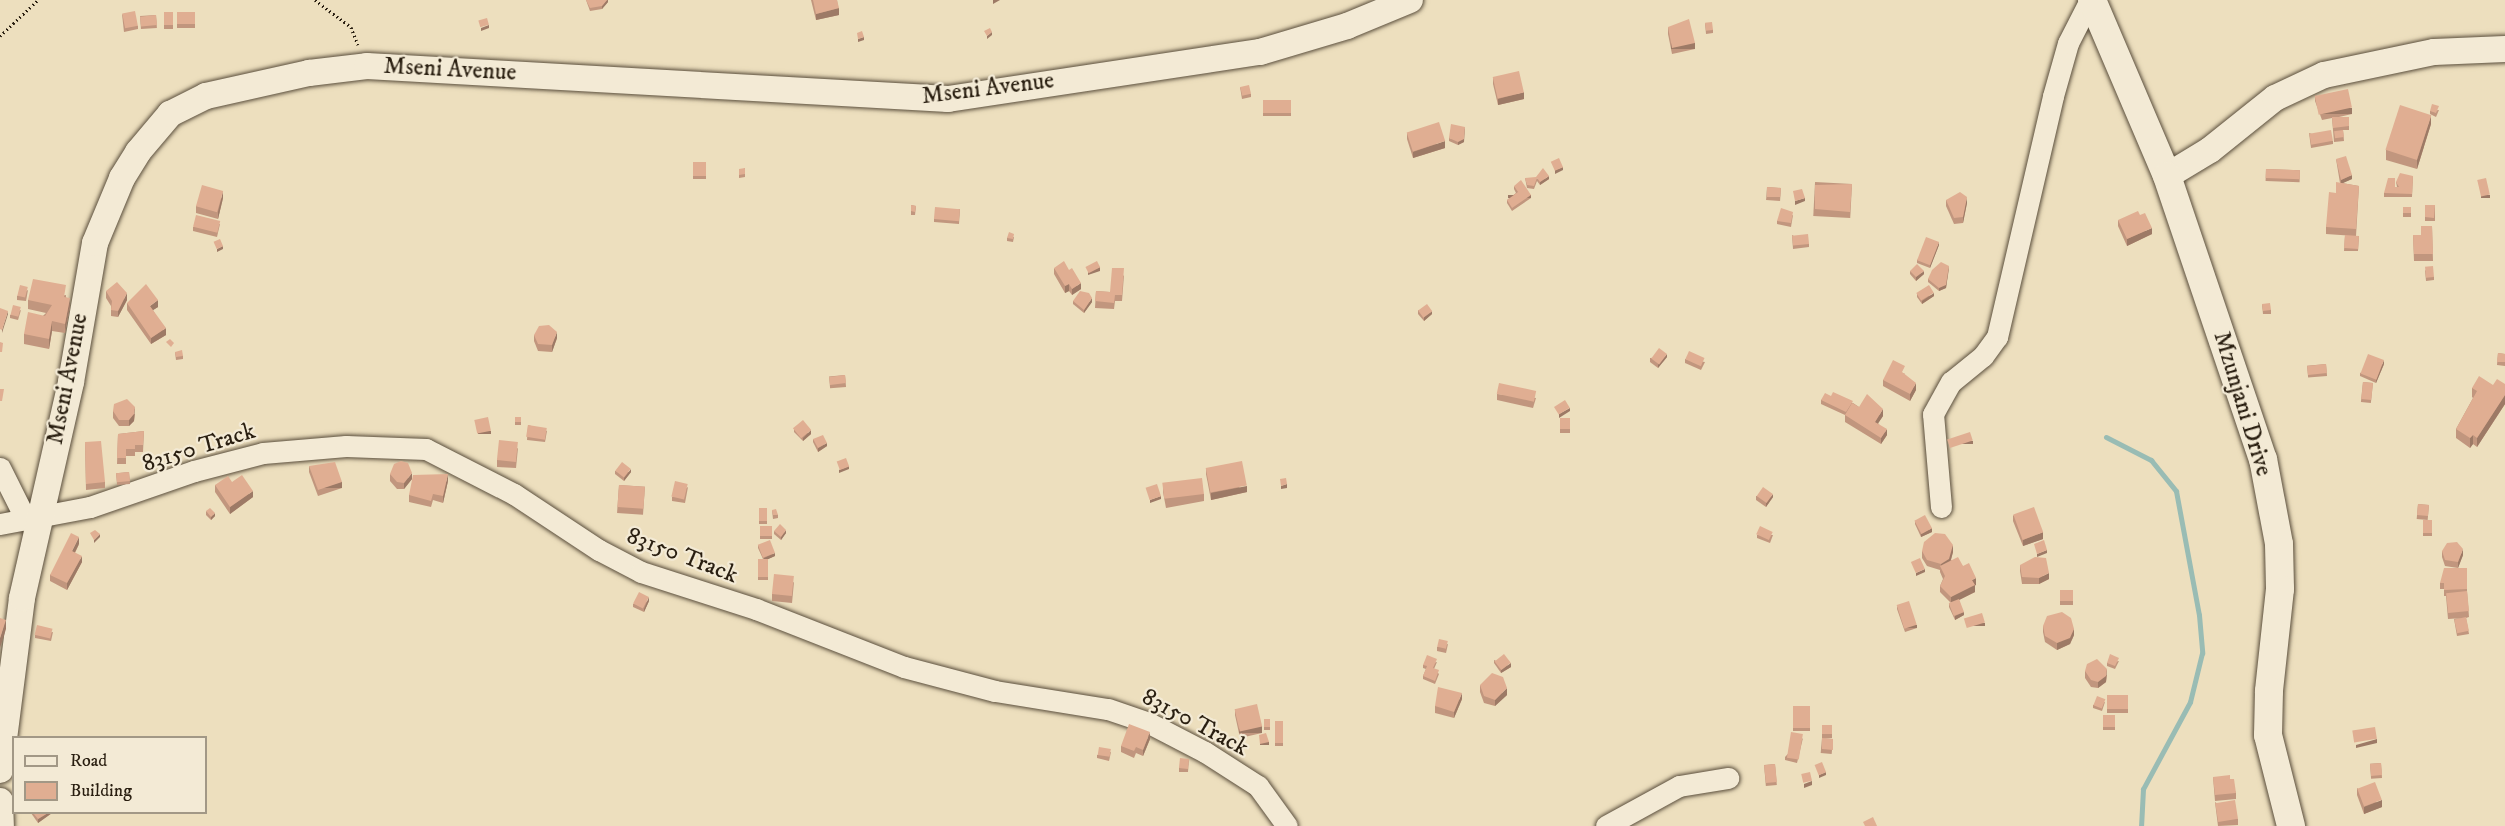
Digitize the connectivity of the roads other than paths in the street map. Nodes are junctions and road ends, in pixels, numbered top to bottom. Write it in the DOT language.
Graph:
graph roads {
  1 [pos="1410,0"];
  2 [pos="2091,0"];
  3 [pos="2505,49"];
  4 [pos="2167,176"];
  5 [pos="0,468"];
  6 [pos="1941,507"];
  7 [pos="34,517"];
  8 [pos="0,524"];
  9 [pos="0,770"];
  10 [pos="1728,778"];
  11 [pos="0,801"];
  12 [pos="1,826"];
  13 [pos="1287,826"];
  14 [pos="1606,826"];
  15 [pos="2291,826"];
  1 -- 7 [label="street, Mseni Avenue"];
  2 -- 4 [label="main road, Mzunjani Drive"];
  2 -- 6 [label="street"];
  3 -- 4 [label="street"];
  4 -- 15 [label="main road, Mzunjani Drive"];
  5 -- 7 [label="street"];
  7 -- 8 [label="street, 83150 Track"];
  7 -- 9 [label="street, Mseni Avenue"];
  7 -- 13 [label="street, 83150 Track"];
  10 -- 14 [label="street"];
  11 -- 12 [label="street"];
}
